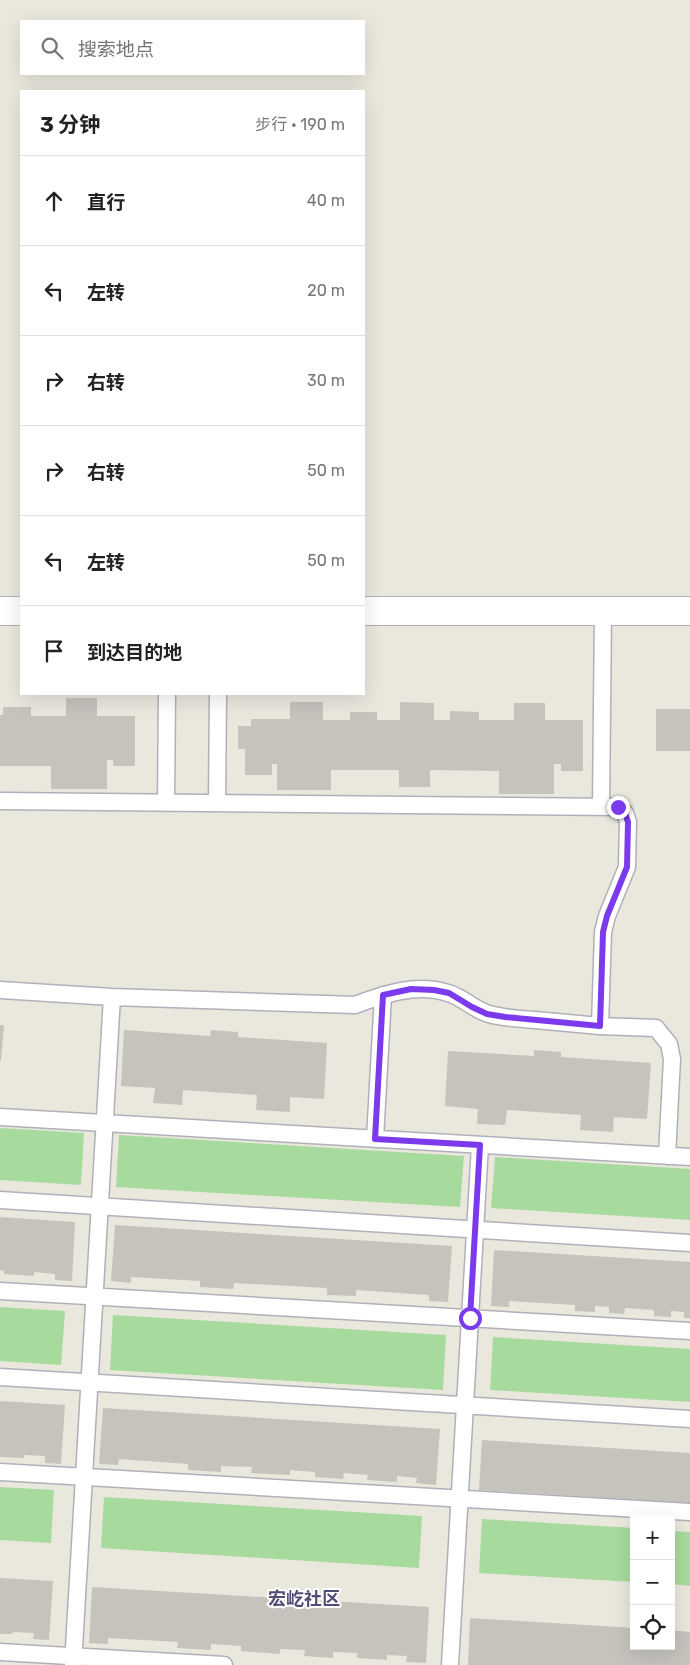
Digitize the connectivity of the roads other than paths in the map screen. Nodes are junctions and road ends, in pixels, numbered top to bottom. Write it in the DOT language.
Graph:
graph roads {
  1 [pos="0,611"];
  2 [pos="20,611"];
  3 [pos="365,611"];
  4 [pos="603,611"];
  5 [pos="690,611"];
  6 [pos="167,695"];
  7 [pos="218,695"];
  8 [pos="0,801"];
  9 [pos="166,802"];
  10 [pos="217,803"];
  11 [pos="601,806"];
  12 [pos="0,990"];
  13 [pos="383,995"];
  14 [pos="112,997"];
  15 [pos="600,1026"];
  16 [pos="0,1117"];
  17 [pos="105,1123"];
  18 [pos="375,1139"];
  19 [pos="480,1145"];
  20 [pos="667,1156"];
  21 [pos="690,1157"];
  22 [pos="0,1200"];
  23 [pos="100,1206"];
  24 [pos="476,1230"];
  25 [pos="690,1243"];
  26 [pos="0,1290"];
  27 [pos="95,1296"];
  28 [pos="470,1318"];
  29 [pos="690,1331"];
  30 [pos="0,1377"];
  31 [pos="90,1383"];
  32 [pos="465,1405"];
  33 [pos="690,1419"];
  34 [pos="0,1472"];
  35 [pos="84,1477"];
  36 [pos="460,1499"];
  37 [pos="690,1512"];
  38 [pos="0,1652"];
  39 [pos="74,1661"];
  40 [pos="224,1665"];
  41 [pos="450,1665"];
  1 -- 2 [label="street"];
  3 -- 4 [label="street"];
  4 -- 5 [label="street"];
  4 -- 11 [label="lane"];
  6 -- 9 [label="lane"];
  7 -- 10 [label="lane"];
  8 -- 9 [label="lane"];
  9 -- 10 [label="lane"];
  10 -- 11 [label="lane"];
  11 -- 15 [label="lane"];
  12 -- 14 [label="lane"];
  13 -- 14 [label="lane"];
  13 -- 15 [label="lane"];
  13 -- 18 [label="lane"];
  14 -- 17 [label="lane"];
  15 -- 20 [label="lane"];
  16 -- 17 [label="lane"];
  17 -- 18 [label="lane"];
  17 -- 23 [label="lane"];
  18 -- 19 [label="lane"];
  19 -- 20 [label="lane"];
  19 -- 24 [label="lane"];
  20 -- 21 [label="lane"];
  22 -- 23 [label="lane"];
  23 -- 24 [label="lane"];
  23 -- 27 [label="lane"];
  24 -- 25 [label="lane"];
  24 -- 28 [label="lane"];
  26 -- 27 [label="lane"];
  27 -- 28 [label="lane"];
  27 -- 31 [label="lane"];
  28 -- 29 [label="lane"];
  28 -- 32 [label="lane"];
  30 -- 31 [label="lane"];
  31 -- 32 [label="lane"];
  31 -- 35 [label="lane"];
  32 -- 33 [label="lane"];
  32 -- 36 [label="lane"];
  34 -- 35 [label="lane"];
  35 -- 36 [label="lane"];
  35 -- 39 [label="lane"];
  36 -- 37 [label="lane"];
  36 -- 41 [label="lane"];
  38 -- 39 [label="lane"];
  39 -- 40 [label="lane"];
}
